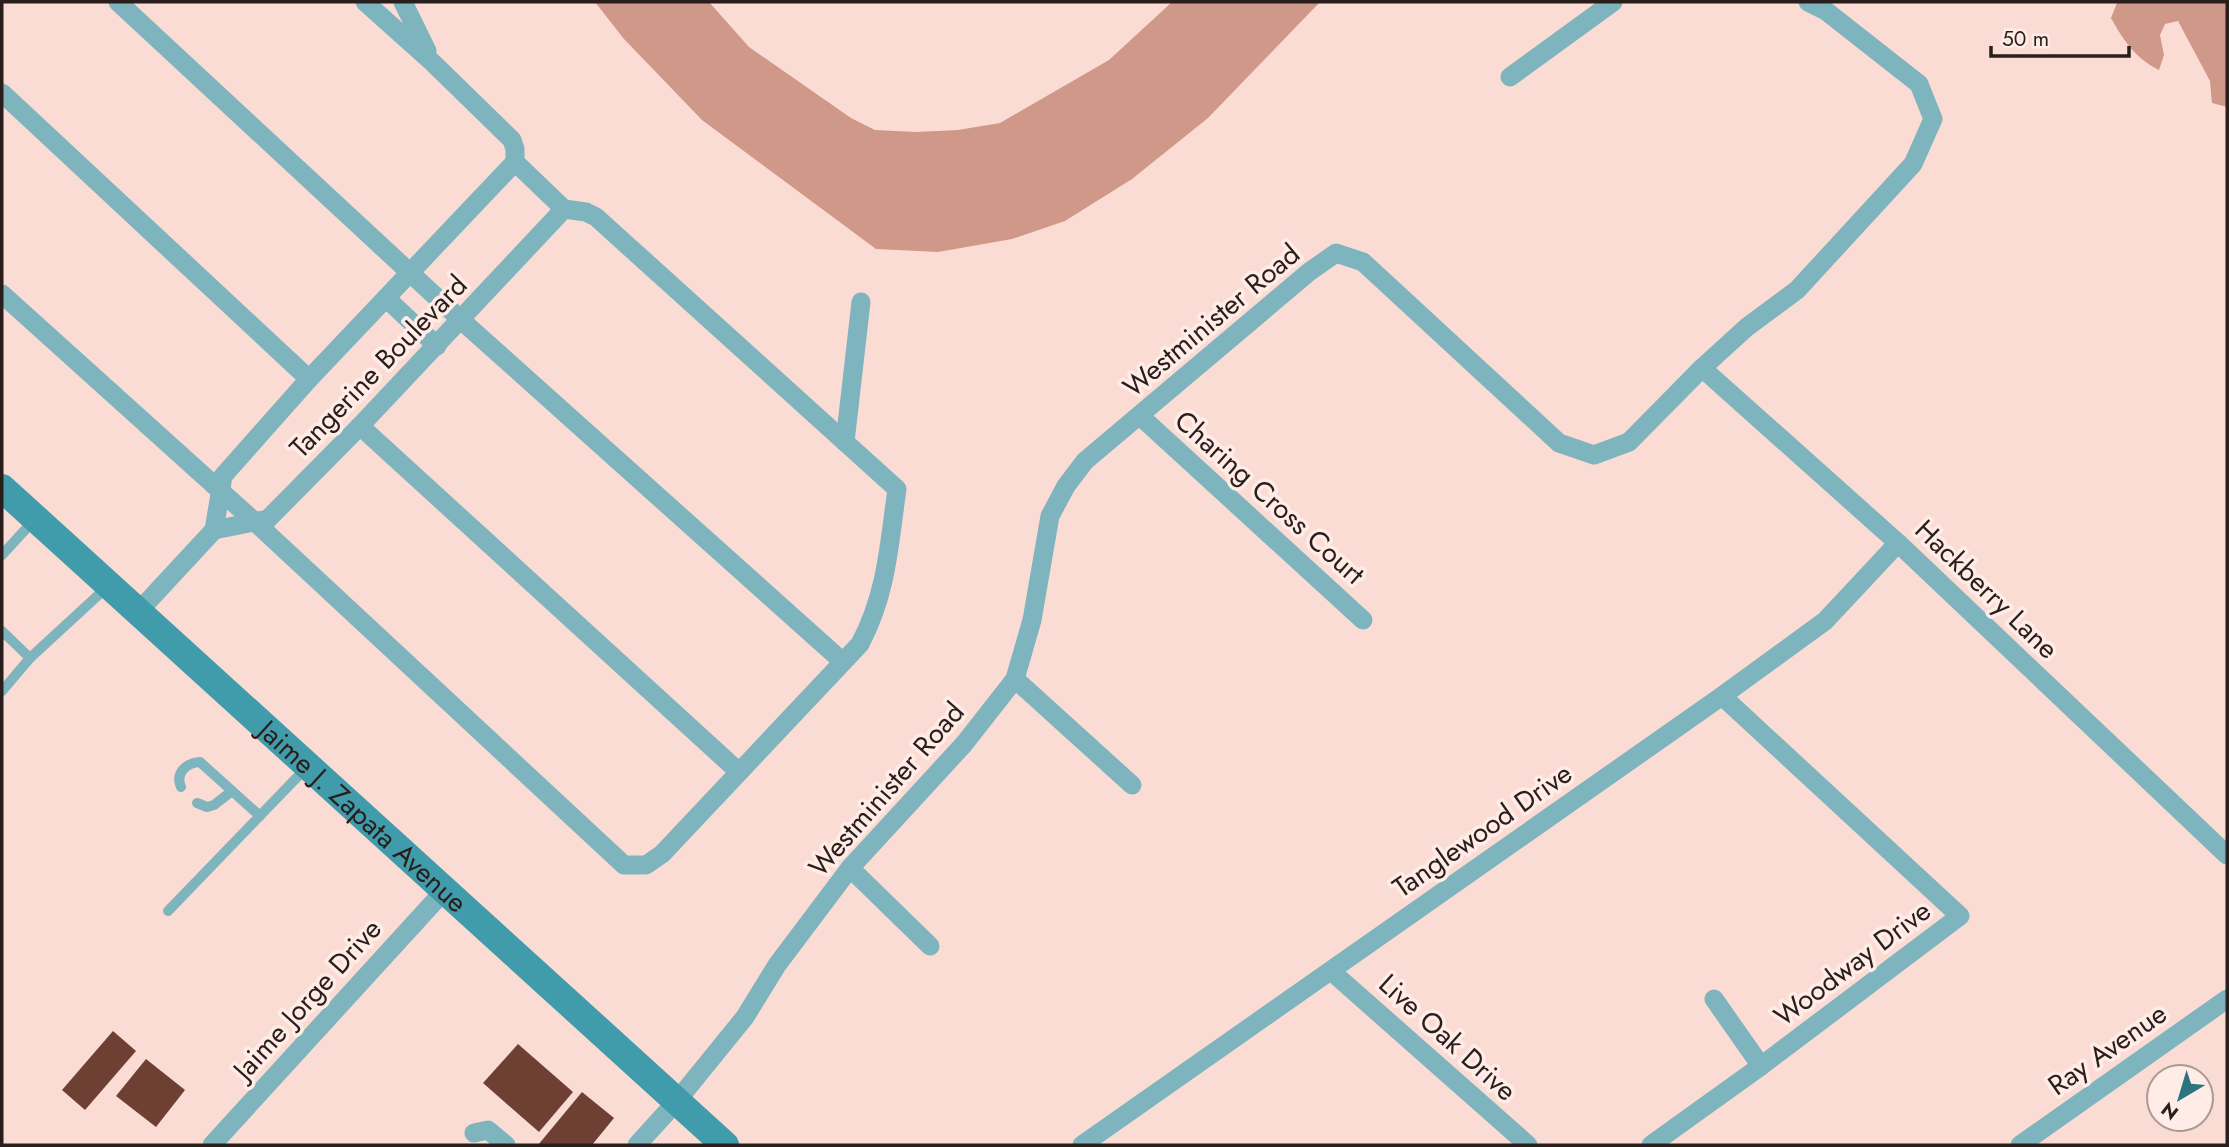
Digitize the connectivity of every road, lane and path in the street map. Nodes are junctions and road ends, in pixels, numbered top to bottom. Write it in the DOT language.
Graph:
graph roads {
  1 [pos="118,2"];
  2 [pos="365,2"];
  3 [pos="403,2"];
  4 [pos="1613,2"];
  5 [pos="1808,2"];
  6 [pos="432,62"];
  7 [pos="1510,77"];
  8 [pos="2,93"];
  9 [pos="514,162"];
  10 [pos="564,209"];
  11 [pos="411,272"];
  12 [pos="2,294"];
  13 [pos="386,298"];
  14 [pos="861,302"];
  15 [pos="461,320"];
  16 [pos="437,346"];
  17 [pos="1702,368"];
  18 [pos="309,379"];
  19 [pos="1140,416"];
  20 [pos="360,426"];
  21 [pos="845,442"];
  22 [pos="2,488"];
  23 [pos="219,491"];
  24 [pos="35,519"];
  25 [pos="255,522"];
  26 [pos="214,530"];
  27 [pos="1898,542"];
  28 [pos="2,555"];
  29 [pos="108,585"];
  30 [pos="138,612"];
  31 [pos="1363,620"];
  32 [pos="2,631"];
  33 [pos="30,657"];
  34 [pos="843,662"];
  35 [pos="1015,679"];
  36 [pos="2,691"];
  37 [pos="1722,696"];
  38 [pos="307,766"];
  39 [pos="739,772"];
  40 [pos="1132,785"];
  41 [pos="181,788"];
  42 [pos="232,791"];
  43 [pos="197,803"];
  44 [pos="260,816"];
  45 [pos="2227,855"];
  46 [pos="850,868"];
  47 [pos="444,891"];
  48 [pos="168,911"];
  49 [pos="930,946"];
  50 [pos="1331,971"];
  51 [pos="1714,999"];
  52 [pos="2227,999"];
  53 [pos="1761,1066"];
  54 [pos="676,1102"];
  55 [pos="474,1133"];
  56 [pos="212,1145"];
  57 [pos="506,1145"];
  58 [pos="637,1145"];
  59 [pos="725,1145"];
  60 [pos="1082,1145"];
  61 [pos="1528,1145"];
  62 [pos="1651,1145"];
  63 [pos="2020,1145"];
  1 -- 11 [label="street"];
  2 -- 6 [label="street"];
  3 -- 6 [label="street"];
  4 -- 7 [label="street"];
  5 -- 17 [label="street, Westminister Road"];
  6 -- 9 [label="street"];
  8 -- 18 [label="street"];
  9 -- 10 [label="street"];
  9 -- 11 [label="street, Tangerine Boulevard"];
  10 -- 15 [label="street, Tangerine Boulevard"];
  10 -- 21 [label="street"];
  11 -- 13 [label="street, Tangerine Boulevard"];
  11 -- 15 [label="street"];
  12 -- 23 [label="street"];
  13 -- 16 [label="street"];
  13 -- 18 [label="street, Tangerine Boulevard"];
  14 -- 21 [label="street"];
  15 -- 16 [label="street, Tangerine Boulevard"];
  15 -- 34 [label="street"];
  16 -- 20 [label="street, Tangerine Boulevard"];
  17 -- 19 [label="street, Westminister Road"];
  17 -- 27 [label="street, Hackberry Lane"];
  18 -- 23 [label="street, Tangerine Boulevard"];
  19 -- 31 [label="street, Charing Cross Court"];
  19 -- 35 [label="street, Westminister Road"];
  20 -- 25 [label="street, Tangerine Boulevard"];
  20 -- 39 [label="street"];
  21 -- 34 [label="street"];
  22 -- 24 [label="street, Jaime J. Zapata Avenue"];
  23 -- 25 [label="street"];
  23 -- 26 [label="street, Tangerine Boulevard"];
  24 -- 28 [label="lane"];
  24 -- 29 [label="street, Jaime J. Zapata Avenue"];
  25 -- 26 [label="street, Tangerine Boulevard"];
  25 -- 39 [label="street"];
  26 -- 30 [label="street"];
  27 -- 37 [label="street, Tanglewood Drive"];
  27 -- 45 [label="street, Hackberry Lane"];
  29 -- 30 [label="street, Jaime J. Zapata Avenue"];
  29 -- 33 [label="lane"];
  30 -- 38 [label="street, Jaime J. Zapata Avenue"];
  32 -- 33 [label="lane"];
  33 -- 36 [label="lane"];
  34 -- 39 [label="street"];
  35 -- 40 [label="street"];
  35 -- 46 [label="street, Westminister Road"];
  37 -- 50 [label="street, Tanglewood Drive"];
  37 -- 53 [label="street, Woodway Drive"];
  38 -- 44 [label="lane"];
  38 -- 47 [label="street, Jaime J. Zapata Avenue"];
  41 -- 42 [label="lane"];
  42 -- 43 [label="lane"];
  42 -- 44 [label="lane"];
  44 -- 48 [label="lane"];
  46 -- 49 [label="street"];
  46 -- 54 [label="street, Westminister Road"];
  47 -- 54 [label="street, Jaime J. Zapata Avenue"];
  47 -- 56 [label="street, Jaime Jorge Drive"];
  50 -- 60 [label="street, Tanglewood Drive"];
  50 -- 61 [label="street, Live Oak Drive"];
  51 -- 53 [label="street"];
  52 -- 63 [label="street, Ray Avenue"];
  53 -- 62 [label="street, Woodway Drive"];
  54 -- 58 [label="street, Westminister Road"];
  54 -- 59 [label="street, Jaime J. Zapata Avenue"];
  55 -- 57 [label="street"];
}
